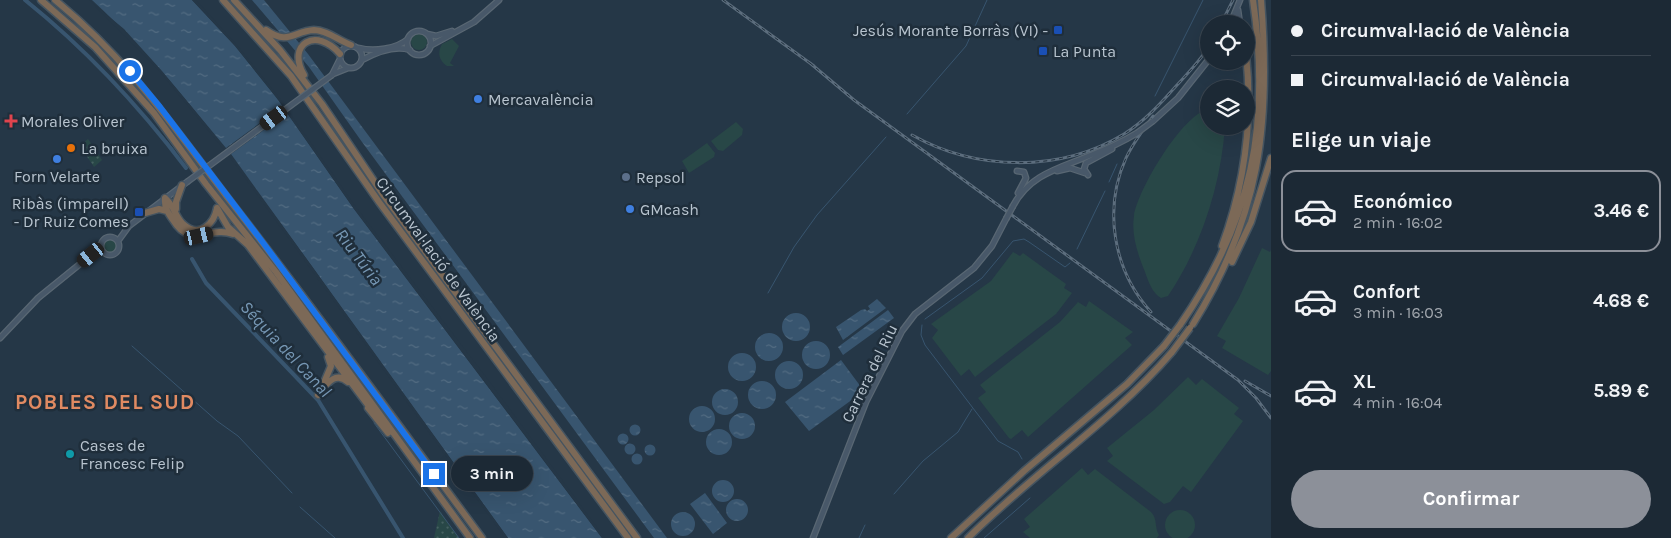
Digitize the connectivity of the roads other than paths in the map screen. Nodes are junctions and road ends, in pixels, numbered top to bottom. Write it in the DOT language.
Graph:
graph roads {
  1 [pos="41,0"];
  2 [pos="55,0"];
  3 [pos="223,0"];
  4 [pos="234,0"];
  5 [pos="238,0"];
  6 [pos="499,0"];
  7 [pos="1240,0"];
  8 [pos="1253,0"];
  9 [pos="1261,0"];
  10 [pos="1238,6"];
  11 [pos="1234,15"];
  12 [pos="1239,15"];
  13 [pos="466,26"];
  14 [pos="427,34"];
  15 [pos="408,39"];
  16 [pos="350,45"];
  17 [pos="430,46"];
  18 [pos="359,48"];
  19 [pos="410,50"];
  20 [pos="340,57"];
  21 [pos="362,60"];
  22 [pos="348,68"];
  23 [pos="1200,70"];
  24 [pos="1247,70"];
  25 [pos="332,75"];
  26 [pos="322,104"];
  27 [pos="1119,144"];
  28 [pos="1271,158"];
  29 [pos="1017,171"];
  30 [pos="1039,176"];
  31 [pos="185,183"];
  32 [pos="206,184"];
  33 [pos="165,198"];
  34 [pos="1016,199"];
  35 [pos="217,208"];
  36 [pos="167,211"];
  37 [pos="176,212"];
  38 [pos="145,214"];
  39 [pos="129,226"];
  40 [pos="239,236"];
  41 [pos="113,237"];
  42 [pos="118,241"];
  43 [pos="101,244"];
  44 [pos="105,254"];
  45 [pos="91,255"];
  46 [pos="1217,264"];
  47 [pos="296,288"];
  48 [pos="307,324"];
  49 [pos="1192,326"];
  50 [pos="0,338"];
  51 [pos="492,342"];
  52 [pos="359,387"];
  53 [pos="389,434"];
  54 [pos="565,453"];
  55 [pos="470,538"];
  56 [pos="482,538"];
  57 [pos="628,538"];
  58 [pos="638,538"];
  59 [pos="814,538"];
  60 [pos="951,538"];
  61 [pos="968,538"];
  1 -- 32 [label="highway"];
  2 -- 47 [label="highway"];
  3 -- 54 [label="highway, Circumval·lació de València"];
  4 -- 26 [label="highway, Circumval·lació de València"];
  5 -- 16 [label="highway"];
  6 -- 13 [label="street"];
  7 -- 10 [label="street"];
  8 -- 46 [label="highway"];
  9 -- 49 [label="highway"];
  10 -- 11 [label="street"];
  10 -- 12 [label="street"];
  13 -- 14 [label="street"];
  13 -- 17 [label="street"];
  14 -- 15 [label="street"];
  14 -- 17 [label="street"];
  15 -- 18 [label="street"];
  15 -- 19 [label="street"];
  16 -- 18 [label="street"];
  16 -- 20 [label="street"];
  17 -- 19 [label="street"];
  18 -- 21 [label="street"];
  19 -- 21 [label="street"];
  20 -- 22 [label="street"];
  20 -- 25 [label="street"];
  20 -- 26 [label="highway"];
  21 -- 22 [label="street"];
  22 -- 25 [label="street"];
  23 -- 27 [label="street, Carrera del Riu, bridge"];
  24 -- 46 [label="highway"];
  25 -- 31 [label="street, bridge"];
  26 -- 51 [label="highway, Circumval·lació de València"];
  27 -- 30 [label="street, Carrera del Riu"];
  27 -- 30 [label="street"];
  28 -- 49 [label="highway"];
  29 -- 34 [label="street"];
  30 -- 34 [label="street, Carrera del Riu"];
  31 -- 33 [label="street"];
  31 -- 37 [label="highway"];
  32 -- 35 [label="highway"];
  32 -- 52 [label="highway"];
  33 -- 36 [label="highway"];
  33 -- 37 [label="highway"];
  33 -- 38 [label="street"];
  34 -- 59 [label="street, Carrera del Riu, bridge"];
  35 -- 37 [label="highway"];
  35 -- 40 [label="highway"];
  36 -- 38 [label="highway"];
  36 -- 40 [label="highway"];
  38 -- 39 [label="street"];
  39 -- 41 [label="street"];
  39 -- 42 [label="street"];
  40 -- 48 [label="highway"];
  41 -- 42 [label="street"];
  41 -- 43 [label="street"];
  42 -- 44 [label="street"];
  43 -- 44 [label="street"];
  43 -- 45 [label="street"];
  44 -- 45 [label="street"];
  45 -- 50 [label="street"];
  46 -- 60 [label="highway, bridge"];
  47 -- 52 [label="highway"];
  47 -- 56 [label="highway"];
  48 -- 53 [label="highway"];
  48 -- 53 [label="highway"];
  49 -- 61 [label="highway, bridge"];
  51 -- 54 [label="highway"];
  51 -- 58 [label="highway, Circumval·lació de València"];
  52 -- 55 [label="highway"];
  53 -- 55 [label="highway"];
  54 -- 57 [label="highway, Circumval·lació de València"];
}
